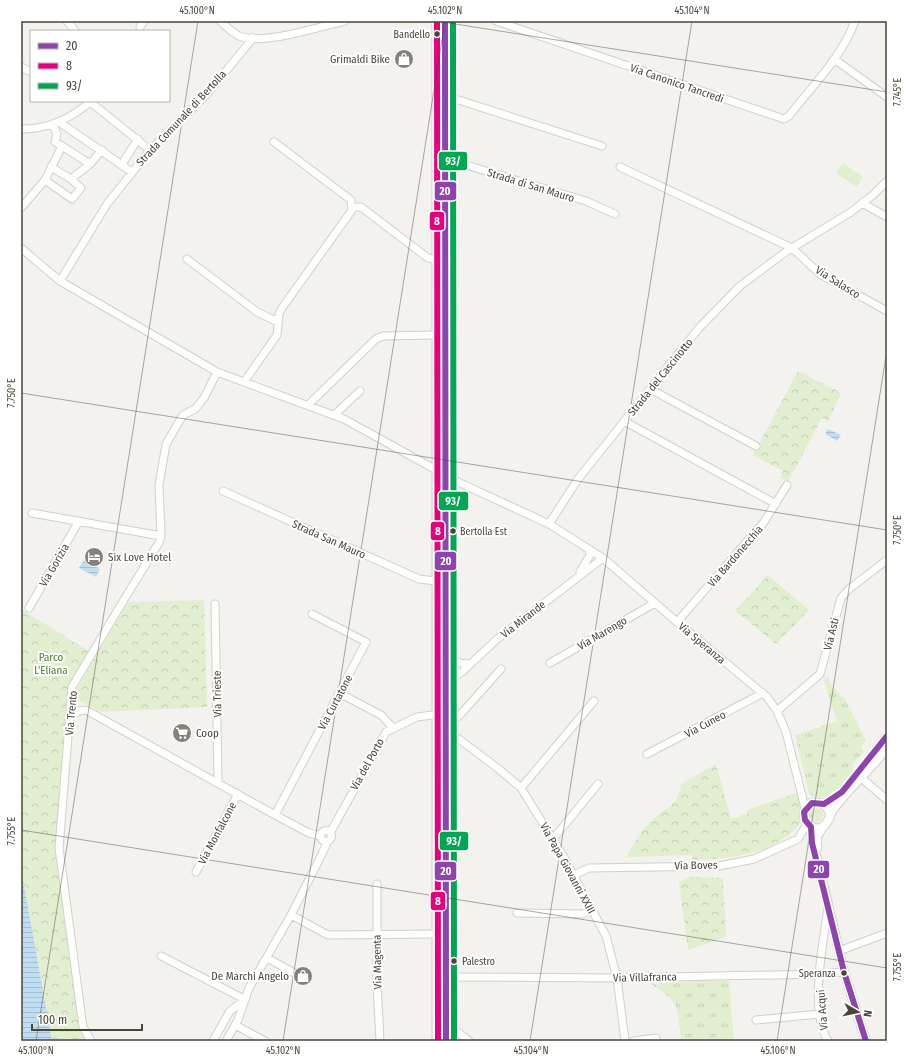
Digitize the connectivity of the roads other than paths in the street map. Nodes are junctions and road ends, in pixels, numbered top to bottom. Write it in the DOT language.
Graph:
graph roads {
  1 [pos="67,21"];
  2 [pos="220,21"];
  3 [pos="345,21"];
  4 [pos="437,21"];
  5 [pos="445,21"];
  6 [pos="496,21"];
  7 [pos="855,21"];
  8 [pos="74,30"];
  9 [pos="253,38"];
  10 [pos="834,59"];
  11 [pos="21,67"];
  12 [pos="30,72"];
  13 [pos="446,96"];
  14 [pos="887,97"];
  15 [pos="89,102"];
  16 [pos="91,102"];
  17 [pos="56,124"];
  18 [pos="21,130"];
  19 [pos="138,139"];
  20 [pos="274,142"];
  21 [pos="62,146"];
  22 [pos="602,146"];
  23 [pos="102,150"];
  24 [pos="150,150"];
  25 [pos="446,159"];
  26 [pos="90,164"];
  27 [pos="122,164"];
  28 [pos="51,167"];
  29 [pos="620,167"];
  30 [pos="132,172"];
  31 [pos="71,179"];
  32 [pos="45,180"];
  33 [pos="887,182"];
  34 [pos="862,203"];
  35 [pos="352,207"];
  36 [pos="21,208"];
  37 [pos="615,214"];
  38 [pos="887,217"];
  39 [pos="21,248"];
  40 [pos="792,248"];
  41 [pos="187,259"];
  42 [pos="436,260"];
  43 [pos="446,260"];
  44 [pos="60,281"];
  45 [pos="887,311"];
  46 [pos="278,322"];
  47 [pos="436,335"];
  48 [pos="217,372"];
  49 [pos="244,382"];
  50 [pos="650,389"];
  51 [pos="360,391"];
  52 [pos="308,405"];
  53 [pos="334,415"];
  54 [pos="624,421"];
  55 [pos="756,446"];
  56 [pos="436,469"];
  57 [pos="446,476"];
  58 [pos="787,485"];
  59 [pos="223,491"];
  60 [pos="776,504"];
  61 [pos="32,513"];
  62 [pos="79,521"];
  63 [pos="549,524"];
  64 [pos="160,536"];
  65 [pos="589,549"];
  66 [pos="603,558"];
  67 [pos="887,560"];
  68 [pos="578,576"];
  69 [pos="436,581"];
  70 [pos="655,603"];
  71 [pos="215,604"];
  72 [pos="29,608"];
  73 [pos="312,614"];
  74 [pos="677,622"];
  75 [pos="446,651"];
  76 [pos="550,663"];
  77 [pos="470,664"];
  78 [pos="501,669"];
  79 [pos="447,682"];
  80 [pos="437,688"];
  81 [pos="340,693"];
  82 [pos="763,693"];
  83 [pos="594,702"];
  84 [pos="777,711"];
  85 [pos="436,714"];
  86 [pos="447,716"];
  87 [pos="70,718"];
  88 [pos="393,728"];
  89 [pos="446,736"];
  90 [pos="887,736"];
  91 [pos="887,748"];
  92 [pos="647,754"];
  93 [pos="860,776"];
  94 [pos="218,783"];
  95 [pos="598,784"];
  96 [pos="521,788"];
  97 [pos="238,794"];
  98 [pos="887,800"];
  99 [pos="806,804"];
  100 [pos="824,804"];
  101 [pos="275,815"];
  102 [pos="830,816"];
  103 [pos="809,825"];
  104 [pos="823,826"];
  105 [pos="323,839"];
  106 [pos="553,839"];
  107 [pos="817,856"];
  108 [pos="196,872"];
  109 [pos="574,875"];
  110 [pos="377,884"];
  111 [pos="828,906"];
  112 [pos="592,910"];
  113 [pos="517,914"];
  114 [pos="291,915"];
  115 [pos="887,933"];
  116 [pos="377,934"];
  117 [pos="437,934"];
  118 [pos="839,951"];
  119 [pos="161,956"];
  120 [pos="267,958"];
  121 [pos="844,972"];
  122 [pos="819,974"];
  123 [pos="298,975"];
  124 [pos="446,978"];
  125 [pos="617,978"];
  126 [pos="244,1000"];
  127 [pos="229,1013"];
  128 [pos="820,1014"];
  129 [pos="756,1020"];
  130 [pos="236,1022"];
  131 [pos="446,1027"];
  132 [pos="656,1038"];
  133 [pos="91,1041"];
  134 [pos="213,1041"];
  135 [pos="226,1041"];
  136 [pos="265,1041"];
  137 [pos="380,1041"];
  138 [pos="437,1041"];
  139 [pos="446,1041"];
  140 [pos="469,1041"];
  141 [pos="624,1041"];
  142 [pos="634,1041"];
  143 [pos="828,1041"];
  144 [pos="866,1041"];
  1 -- 8 [label="street"];
  2 -- 9 [label="street"];
  3 -- 9 [label="street"];
  4 -- 42 [label="main road"];
  5 -- 13 [label="main road"];
  6 -- 10 [label="street, Via Canonico Tancredi"];
  7 -- 10 [label="street"];
  9 -- 24 [label="street, Strada Comunale di Bertolla"];
  10 -- 14 [label="street"];
  11 -- 12 [label="street"];
  13 -- 22 [label="street"];
  13 -- 25 [label="main road"];
  15 -- 17 [label="street"];
  16 -- 19 [label="street"];
  17 -- 18 [label="street"];
  17 -- 21 [label="street"];
  17 -- 23 [label="street"];
  19 -- 24 [label="street"];
  19 -- 27 [label="street"];
  20 -- 35 [label="street"];
  21 -- 26 [label="street"];
  21 -- 28 [label="street"];
  23 -- 26 [label="street"];
  23 -- 27 [label="street"];
  24 -- 30 [label="street, Strada Comunale di Bertolla"];
  25 -- 37 [label="street, Strada di San Mauro"];
  25 -- 43 [label="main road"];
  26 -- 31 [label="street"];
  27 -- 30 [label="street"];
  28 -- 31 [label="street"];
  28 -- 32 [label="street"];
  29 -- 40 [label="street"];
  30 -- 44 [label="street, Strada Comunale di Bertolla"];
  31 -- 32 [label="street"];
  32 -- 36 [label="street"];
  33 -- 34 [label="street, Strada del Cascinotto"];
  34 -- 38 [label="street"];
  34 -- 40 [label="street, Strada del Cascinotto"];
  35 -- 42 [label="street"];
  35 -- 46 [label="street"];
  39 -- 44 [label="street"];
  40 -- 45 [label="street, Via Salasco"];
  40 -- 50 [label="street, Strada del Cascinotto"];
  41 -- 46 [label="street"];
  42 -- 43 [label="street"];
  42 -- 47 [label="main road"];
  43 -- 57 [label="main road"];
  44 -- 48 [label="street"];
  46 -- 49 [label="street"];
  47 -- 52 [label="street"];
  47 -- 56 [label="main road"];
  48 -- 49 [label="street"];
  48 -- 64 [label="street"];
  49 -- 52 [label="street"];
  50 -- 54 [label="street, Strada del Cascinotto"];
  50 -- 55 [label="street"];
  51 -- 53 [label="street"];
  52 -- 53 [label="street"];
  53 -- 56 [label="street"];
  54 -- 60 [label="street"];
  54 -- 63 [label="street, Strada del Cascinotto"];
  56 -- 57 [label="street"];
  56 -- 69 [label="main road"];
  57 -- 63 [label="street"];
  57 -- 75 [label="main road"];
  58 -- 60 [label="street, Via Bardonecchia"];
  59 -- 69 [label="street, Strada San Mauro"];
  60 -- 74 [label="street, Via Bardonecchia"];
  61 -- 62 [label="street"];
  62 -- 64 [label="street"];
  62 -- 72 [label="street, Via Gorizia"];
  63 -- 65 [label="street, Via Speranza"];
  64 -- 87 [label="street, Via Trento"];
  65 -- 66 [label="street, Via Speranza"];
  65 -- 68 [label="street, Via Mirande"];
  66 -- 68 [label="street, Via Mirande"];
  66 -- 70 [label="street, Via Speranza"];
  67 -- 84 [label="street, Via Asti"];
  68 -- 77 [label="street, Via Mirande"];
  69 -- 80 [label="main road"];
  70 -- 74 [label="street, Via Speranza"];
  70 -- 76 [label="street, Via Marengo"];
  71 -- 94 [label="street, Via Trieste"];
  73 -- 81 [label="street, Via Curtatone"];
  74 -- 82 [label="street, Via Speranza"];
  75 -- 77 [label="street"];
  75 -- 79 [label="main road"];
  77 -- 79 [label="street, Via Mirande"];
  78 -- 86 [label="street"];
  79 -- 80 [label="street, Via Mirande"];
  79 -- 86 [label="main road"];
  80 -- 85 [label="main road"];
  81 -- 88 [label="street"];
  81 -- 101 [label="street, Via Curtatone"];
  82 -- 84 [label="street, Via Speranza"];
  82 -- 92 [label="street, Via Cuneo"];
  83 -- 96 [label="street"];
  84 -- 99 [label="street, Via Speranza"];
  85 -- 86 [label="street, Via del Porto"];
  85 -- 88 [label="street, Via del Porto"];
  85 -- 117 [label="main road"];
  86 -- 89 [label="main road"];
  87 -- 94 [label="street"];
  87 -- 133 [label="street, Via Trento"];
  88 -- 105 [label="street, Via del Porto"];
  89 -- 96 [label="street, Via Papa Giovanni XXIII"];
  89 -- 124 [label="main road"];
  90 -- 93 [label="street"];
  91 -- 93 [label="street"];
  93 -- 98 [label="street"];
  93 -- 100 [label="street"];
  93 -- 102 [label="street"];
  94 -- 97 [label="street"];
  95 -- 106 [label="street"];
  96 -- 106 [label="street, Via Papa Giovanni XXIII"];
  97 -- 101 [label="street"];
  97 -- 108 [label="street, Via Monfalcone"];
  99 -- 100 [label="street"];
  99 -- 103 [label="street"];
  100 -- 102 [label="street"];
  101 -- 105 [label="street"];
  102 -- 104 [label="street"];
  103 -- 104 [label="street"];
  103 -- 107 [label="street"];
  103 -- 109 [label="street, Via Boves"];
  104 -- 107 [label="street"];
  105 -- 114 [label="street"];
  106 -- 109 [label="street, Via Papa Giovanni XXIII"];
  107 -- 111 [label="street"];
  109 -- 112 [label="street, Via Papa Giovanni XXIII"];
  110 -- 116 [label="street, Via Magenta"];
  111 -- 118 [label="street"];
  111 -- 122 [label="street, Via Acqui"];
  112 -- 113 [label="street"];
  112 -- 125 [label="street, Via Papa Giovanni XXIII"];
  114 -- 116 [label="street"];
  114 -- 120 [label="street"];
  115 -- 118 [label="street"];
  116 -- 117 [label="street"];
  116 -- 137 [label="street, Via Magenta"];
  117 -- 138 [label="main road"];
  118 -- 121 [label="street"];
  119 -- 126 [label="street"];
  120 -- 123 [label="street"];
  120 -- 126 [label="street"];
  121 -- 122 [label="street, Via Villafranca"];
  121 -- 144 [label="street"];
  122 -- 125 [label="street, Via Villafranca"];
  122 -- 128 [label="street, Via Acqui"];
  124 -- 125 [label="street, Via Villafranca"];
  124 -- 131 [label="main road"];
  125 -- 141 [label="street, Via Papa Giovanni XXIII"];
  126 -- 127 [label="street"];
  126 -- 130 [label="street"];
  127 -- 130 [label="street"];
  127 -- 134 [label="street"];
  128 -- 129 [label="street"];
  128 -- 143 [label="street, Via Acqui"];
  130 -- 135 [label="street"];
  130 -- 136 [label="street"];
  131 -- 139 [label="main road"];
  131 -- 140 [label="street"];
  132 -- 142 [label="street"];
}
